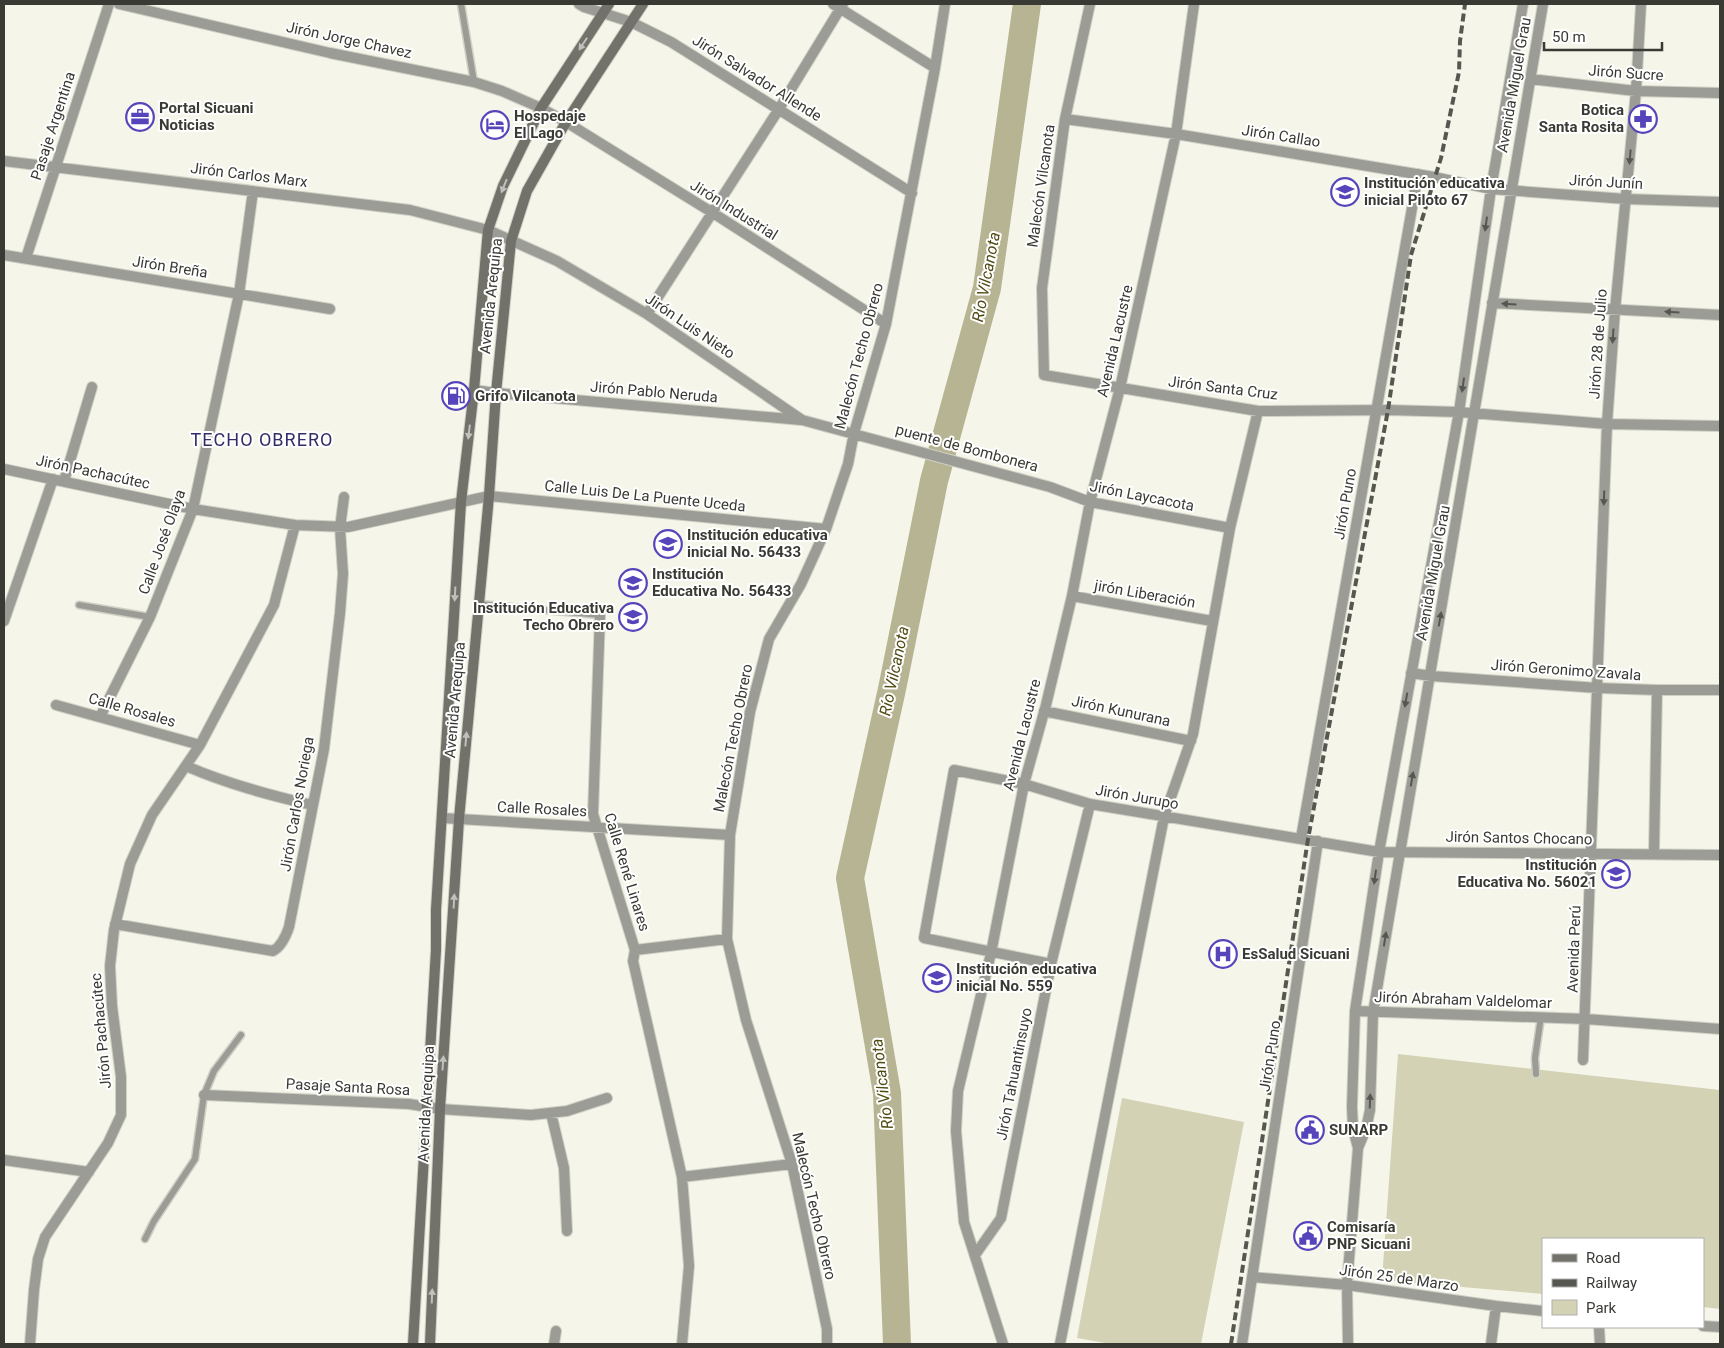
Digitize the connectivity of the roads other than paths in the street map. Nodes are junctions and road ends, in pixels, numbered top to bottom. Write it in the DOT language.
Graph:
graph roads {
  1 [pos="109,4"];
  2 [pos="119,4"];
  3 [pos="461,4"];
  4 [pos="579,4"];
  5 [pos="609,4"];
  6 [pos="642,4"];
  7 [pos="945,4"];
  8 [pos="1090,4"];
  9 [pos="1194,4"];
  10 [pos="1523,4"];
  11 [pos="1543,4"];
  12 [pos="1642,4"];
  13 [pos="838,5"];
  14 [pos="603,13"];
  15 [pos="631,22"];
  16 [pos="935,68"];
  17 [pos="1530,79"];
  18 [pos="474,82"];
  19 [pos="1636,91"];
  20 [pos="1720,93"];
  21 [pos="541,108"];
  22 [pos="779,109"];
  23 [pos="1065,119"];
  24 [pos="566,122"];
  25 [pos="1176,134"];
  26 [pos="4,161"];
  27 [pos="55,167"];
  28 [pos="1418,174"];
  29 [pos="1491,189"];
  30 [pos="254,190"];
  31 [pos="1510,192"];
  32 [pos="912,193"];
  33 [pos="1626,199"];
  34 [pos="1720,202"];
  35 [pos="713,214"];
  36 [pos="488,230"];
  37 [pos="511,241"];
  38 [pos="4,255"];
  39 [pos="26,258"];
  40 [pos="239,294"];
  41 [pos="1492,304"];
  42 [pos="330,309"];
  43 [pos="1615,310"];
  44 [pos="647,314"];
  45 [pos="1720,315"];
  46 [pos="886,324"];
  47 [pos="1044,375"];
  48 [pos="92,387"];
  49 [pos="1120,388"];
  50 [pos="474,390"];
  51 [pos="496,393"];
  52 [pos="1258,410"];
  53 [pos="1377,410"];
  54 [pos="1459,412"];
  55 [pos="1475,414"];
  56 [pos="802,420"];
  57 [pos="1607,424"];
  58 [pos="1720,426"];
  59 [pos="854,433"];
  60 [pos="876,439"];
  61 [pos="4,469"];
  62 [pos="52,478"];
  63 [pos="64,481"];
  64 [pos="1050,487"];
  65 [pos="344,496"];
  66 [pos="489,496"];
  67 [pos="461,502"];
  68 [pos="1090,502"];
  69 [pos="193,509"];
  70 [pos="295,525"];
  71 [pos="340,528"];
  72 [pos="1230,528"];
  73 [pos="826,529"];
  74 [pos="1072,596"];
  75 [pos="478,604"];
  76 [pos="79,605"];
  77 [pos="600,615"];
  78 [pos="150,617"];
  79 [pos="4,621"];
  80 [pos="1212,622"];
  81 [pos="1411,673"];
  82 [pos="1431,676"];
  83 [pos="1598,688"];
  84 [pos="1657,690"];
  85 [pos="1720,690"];
  86 [pos="56,704"];
  87 [pos="1044,711"];
  88 [pos="100,717"];
  89 [pos="1191,741"];
  90 [pos="200,745"];
  91 [pos="186,766"];
  92 [pos="1024,784"];
  93 [pos="1090,804"];
  94 [pos="312,805"];
  95 [pos="1164,817"];
  96 [pos="442,818"];
  97 [pos="459,819"];
  98 [pos="596,827"];
  99 [pos="730,835"];
  100 [pos="1301,838"];
  101 [pos="1318,841"];
  102 [pos="1378,852"];
  103 [pos="1400,852"];
  104 [pos="1654,853"];
  105 [pos="1592,854"];
  106 [pos="1720,855"];
  107 [pos="115,924"];
  108 [pos="727,938"];
  109 [pos="635,950"];
  110 [pos="991,953"];
  111 [pos="1051,964"];
  112 [pos="1355,1011"];
  113 [pos="1373,1013"];
  114 [pos="1540,1017"];
  115 [pos="1586,1019"];
  116 [pos="1720,1029"];
  117 [pos="242,1035"];
  118 [pos="1584,1060"];
  119 [pos="1536,1074"];
  120 [pos="204,1096"];
  121 [pos="607,1098"];
  122 [pos="426,1107"];
  123 [pos="440,1109"];
  124 [pos="551,1113"];
  125 [pos="1358,1148"];
  126 [pos="4,1160"];
  127 [pos="792,1164"];
  128 [pos="89,1172"];
  129 [pos="682,1177"];
  130 [pos="567,1230"];
  131 [pos="145,1239"];
  132 [pos="975,1255"];
  133 [pos="1252,1276"];
  134 [pos="1347,1285"];
  135 [pos="1496,1306"];
  136 [pos="1542,1311"];
  137 [pos="1704,1326"];
  138 [pos="1720,1327"];
  139 [pos="1599,1328"];
  140 [pos="556,1331"];
  141 [pos="30,1344"];
  142 [pos="413,1344"];
  143 [pos="430,1344"];
  144 [pos="554,1344"];
  145 [pos="682,1344"];
  146 [pos="827,1344"];
  147 [pos="1002,1344"];
  148 [pos="1060,1344"];
  149 [pos="1242,1344"];
  150 [pos="1348,1344"];
  151 [pos="1491,1344"];
  152 [pos="1600,1344"];
  1 -- 27 [label="street, Pasaje Argentina"];
  2 -- 18 [label="street, Jirón Jorge Chavez"];
  3 -- 18 [label="lane"];
  4 -- 14 [label="street, Jirón Salvador Allende"];
  5 -- 14 [label="street, Avenida Arequipa"];
  6 -- 15 [label="street, Avenida Arequipa"];
  7 -- 16 [label="street, Malecón Techo Obrero"];
  8 -- 23 [label="street, Malecón Vilcanota"];
  9 -- 25 [label="street, Avenida Lacustre"];
  10 -- 29 [label="street, Avenida Miguel Grau"];
  11 -- 17 [label="street, Avenida Miguel Grau"];
  12 -- 19 [label="street, Jirón 28 de Julio"];
  13 -- 16 [label="street"];
  13 -- 22 [label="street"];
  14 -- 15 [label="street, Jirón Salvador Allende"];
  14 -- 21 [label="street, Avenida Arequipa, one-way"];
  15 -- 22 [label="street, Jirón Salvador Allende"];
  15 -- 24 [label="street, Avenida Arequipa"];
  16 -- 32 [label="street, Malecón Techo Obrero"];
  17 -- 19 [label="street, Jirón Sucre"];
  17 -- 31 [label="street, Avenida Miguel Grau"];
  18 -- 21 [label="street, Jirón Jorge Chavez"];
  19 -- 20 [label="street, Jirón Sucre"];
  19 -- 33 [label="street, Jirón 28 de Julio, one-way"];
  21 -- 24 [label="street, Jirón Jorge Chavez"];
  21 -- 36 [label="street, Avenida Arequipa, one-way"];
  22 -- 32 [label="street, Jirón Salvador Allende"];
  22 -- 35 [label="street"];
  23 -- 25 [label="street, Jirón Callao"];
  23 -- 47 [label="street, Malecón Vilcanota"];
  24 -- 35 [label="street, Jirón Industrial"];
  24 -- 37 [label="street, Avenida Arequipa"];
  25 -- 28 [label="street, Jirón Callao"];
  25 -- 49 [label="street, Avenida Lacustre"];
  26 -- 27 [label="street, Jirón Carlos Marx"];
  27 -- 30 [label="street, Jirón Carlos Marx"];
  27 -- 39 [label="street, Pasaje Argentina"];
  28 -- 29 [label="street, Jirón Callao"];
  28 -- 53 [label="street, Jirón Puno"];
  29 -- 31 [label="street, Jirón Junín"];
  29 -- 54 [label="street, Avenida Miguel Grau, one-way"];
  30 -- 36 [label="street, Jirón Carlos Marx"];
  30 -- 40 [label="street, Calle José Olaya"];
  31 -- 33 [label="street, Jirón Junín"];
  31 -- 41 [label="street, Avenida Miguel Grau"];
  32 -- 46 [label="street, Malecón Techo Obrero"];
  33 -- 34 [label="street, Jirón Junín"];
  33 -- 43 [label="street, Jirón 28 de Julio"];
  35 -- 44 [label="street"];
  35 -- 46 [label="street, Jirón Industrial"];
  36 -- 37 [label="street, Jirón Luis Nieto"];
  36 -- 50 [label="street, Avenida Arequipa"];
  37 -- 44 [label="street, Jirón Luis Nieto"];
  37 -- 51 [label="street, Avenida Arequipa"];
  38 -- 39 [label="street, Jirón Breña"];
  39 -- 40 [label="street, Jirón Breña"];
  40 -- 42 [label="street, Jirón Breña"];
  40 -- 69 [label="street, Calle José Olaya"];
  43 -- 41 [label="street, one-way"];
  41 -- 55 [label="street, Avenida Miguel Grau"];
  45 -- 43 [label="street, one-way"];
  43 -- 57 [label="street, Jirón 28 de Julio, one-way"];
  44 -- 56 [label="street, Jirón Luis Nieto"];
  46 -- 59 [label="street, Malecón Techo Obrero"];
  47 -- 49 [label="street, Jirón Santa Cruz"];
  48 -- 63 [label="street"];
  49 -- 52 [label="street, Jirón Santa Cruz"];
  49 -- 68 [label="street, Avenida Lacustre"];
  50 -- 51 [label="street, Jirón Pablo Neruda"];
  50 -- 67 [label="street, Avenida Arequipa, one-way"];
  51 -- 56 [label="street, Jirón Pablo Neruda"];
  51 -- 66 [label="street, Avenida Arequipa"];
  52 -- 53 [label="street, Jirón Santa Cruz"];
  52 -- 72 [label="street"];
  53 -- 54 [label="street, Jirón Santa Cruz"];
  53 -- 100 [label="street, Jirón Puno"];
  54 -- 55 [label="street, Jirón Santa Cruz"];
  54 -- 81 [label="street, Avenida Miguel Grau"];
  55 -- 57 [label="street, Jirón Santa Cruz"];
  82 -- 55 [label="street, Avenida Miguel Grau, one-way"];
  56 -- 59 [label="street, Jirón Luis Nieto"];
  57 -- 58 [label="street, Jirón Santa Cruz"];
  57 -- 83 [label="street, Jirón 28 de Julio, one-way"];
  59 -- 60 [label="street, Jirón Luis Nieto"];
  59 -- 73 [label="street, Malecón Techo Obrero"];
  60 -- 64 [label="street, puente de Bombonera"];
  61 -- 62 [label="street, Jirón Pachacútec"];
  62 -- 63 [label="street, Jirón Pachacútec"];
  62 -- 79 [label="street"];
  63 -- 69 [label="street, Jirón Pachacútec"];
  64 -- 68 [label="street, Jirón Laycacota"];
  65 -- 71 [label="street, Jirón Carlos Noriega"];
  66 -- 67 [label="street, Calle Luis De La Puente Uceda"];
  66 -- 73 [label="street, Calle Luis De La Puente Uceda"];
  66 -- 75 [label="street, Avenida Arequipa"];
  67 -- 71 [label="street, Jirón Pachacútec"];
  67 -- 96 [label="street, Avenida Arequipa, one-way"];
  68 -- 72 [label="street, Jirón Laycacota"];
  68 -- 74 [label="street, Avenida Lacustre"];
  69 -- 70 [label="street, Jirón Pachacútec"];
  69 -- 78 [label="street, Calle José Olaya"];
  70 -- 71 [label="street, Jirón Pachacútec"];
  70 -- 90 [label="street, Jirón Pachacútec"];
  71 -- 94 [label="street, Jirón Carlos Noriega"];
  72 -- 80 [label="street"];
  73 -- 99 [label="street, Malecón Techo Obrero"];
  74 -- 80 [label="street, jirón Liberación"];
  74 -- 87 [label="street, Avenida Lacustre"];
  75 -- 77 [label="lane, Calle René Linares"];
  97 -- 75 [label="street, Avenida Arequipa, one-way"];
  76 -- 78 [label="lane"];
  77 -- 98 [label="street, Calle René Linares"];
  78 -- 88 [label="street, Calle José Olaya"];
  80 -- 89 [label="street"];
  81 -- 82 [label="street, Jirón Geronimo Zavala"];
  81 -- 102 [label="street, Avenida Miguel Grau, one-way"];
  82 -- 83 [label="street, Jirón Geronimo Zavala"];
  103 -- 82 [label="street, Avenida Miguel Grau, one-way"];
  83 -- 84 [label="street, Jirón Geronimo Zavala"];
  83 -- 105 [label="street, Avenida Perú"];
  84 -- 85 [label="street, Jirón Geronimo Zavala"];
  84 -- 104 [label="street"];
  86 -- 88 [label="street, Calle Rosales"];
  87 -- 89 [label="street, Jirón Kunurana"];
  87 -- 92 [label="street, Avenida Lacustre"];
  88 -- 90 [label="street, Calle Rosales"];
  89 -- 95 [label="street"];
  90 -- 91 [label="street, Jirón Pachacútec"];
  91 -- 94 [label="street"];
  91 -- 107 [label="street, Jirón Pachacútec"];
  92 -- 93 [label="street, Jirón Jurupo"];
  92 -- 110 [label="street, Avenida Lacustre"];
  92 -- 110 [label="street, Jirón Jurupo"];
  93 -- 95 [label="street, Jirón Jurupo"];
  93 -- 111 [label="street, Jirón Tahuantinsuyo"];
  94 -- 107 [label="street, Jirón Carlos Noriega"];
  95 -- 100 [label="street, Jirón Jurupo"];
  95 -- 148 [label="street"];
  96 -- 97 [label="street, Calle Rosales"];
  96 -- 122 [label="street, Avenida Arequipa"];
  97 -- 98 [label="street, Calle Rosales"];
  123 -- 97 [label="street, Avenida Arequipa, one-way"];
  98 -- 99 [label="street, Calle Rosales"];
  98 -- 109 [label="street, Calle René Linares"];
  99 -- 108 [label="street, Malecón Techo Obrero"];
  100 -- 101 [label="street, Jirón Jurupo"];
  101 -- 102 [label="street, Jirón Santos Chocano"];
  101 -- 133 [label="street, Jirón Puno"];
  102 -- 103 [label="street, Jirón Santos Chocano"];
  102 -- 112 [label="street, Avenida Miguel Grau, one-way"];
  103 -- 105 [label="street, Jirón Santos Chocano"];
  113 -- 103 [label="street, Avenida Miguel Grau, one-way"];
  104 -- 105 [label="street, Jirón Santos Chocano"];
  104 -- 106 [label="street, Jirón Santos Chocano"];
  105 -- 115 [label="street, Avenida Perú"];
  107 -- 128 [label="street, Jirón Pachacútec"];
  108 -- 109 [label="street"];
  108 -- 127 [label="street, Malecón Techo Obrero"];
  109 -- 129 [label="street, Calle René Linares"];
  110 -- 111 [label="street"];
  110 -- 132 [label="street, Avenida Lacustre"];
  111 -- 132 [label="street, Jirón Tahuantinsuyo"];
  112 -- 113 [label="street, Jirón Abraham Valdelomar"];
  112 -- 125 [label="street, Avenida Miguel Grau"];
  113 -- 114 [label="street, Jirón Abraham Valdelomar"];
  125 -- 113 [label="street, Avenida Miguel Grau, one-way"];
  114 -- 115 [label="street, Jirón Abraham Valdelomar"];
  114 -- 119 [label="lane"];
  115 -- 116 [label="street, Jirón Abraham Valdelomar"];
  115 -- 118 [label="street, Avenida Perú"];
  117 -- 120 [label="lane"];
  120 -- 122 [label="street, Pasaje Santa Rosa"];
  120 -- 131 [label="lane"];
  121 -- 124 [label="street, Pasaje Santa Rosa"];
  122 -- 123 [label="street, Pasaje Santa Rosa"];
  122 -- 142 [label="street, Avenida Arequipa"];
  123 -- 124 [label="street, Pasaje Santa Rosa"];
  143 -- 123 [label="street, Avenida Arequipa, one-way"];
  124 -- 130 [label="street"];
  125 -- 134 [label="street, Avenida Miguel Grau"];
  126 -- 128 [label="street"];
  127 -- 129 [label="street"];
  127 -- 146 [label="street, Malecón Techo Obrero"];
  128 -- 141 [label="street, Jirón Pachacútec"];
  129 -- 145 [label="street, Calle René Linares"];
  132 -- 147 [label="street, Avenida Lacustre"];
  133 -- 134 [label="street, Jirón 25 de Marzo"];
  133 -- 149 [label="street, Jirón Puno"];
  134 -- 135 [label="street, Jirón 25 de Marzo"];
  134 -- 150 [label="street, Avenida Miguel Grau"];
  135 -- 136 [label="street, Jirón 25 de Marzo"];
  135 -- 151 [label="street"];
  137 -- 138 [label="street"];
  139 -- 152 [label="street"];
  140 -- 144 [label="street"];
}
